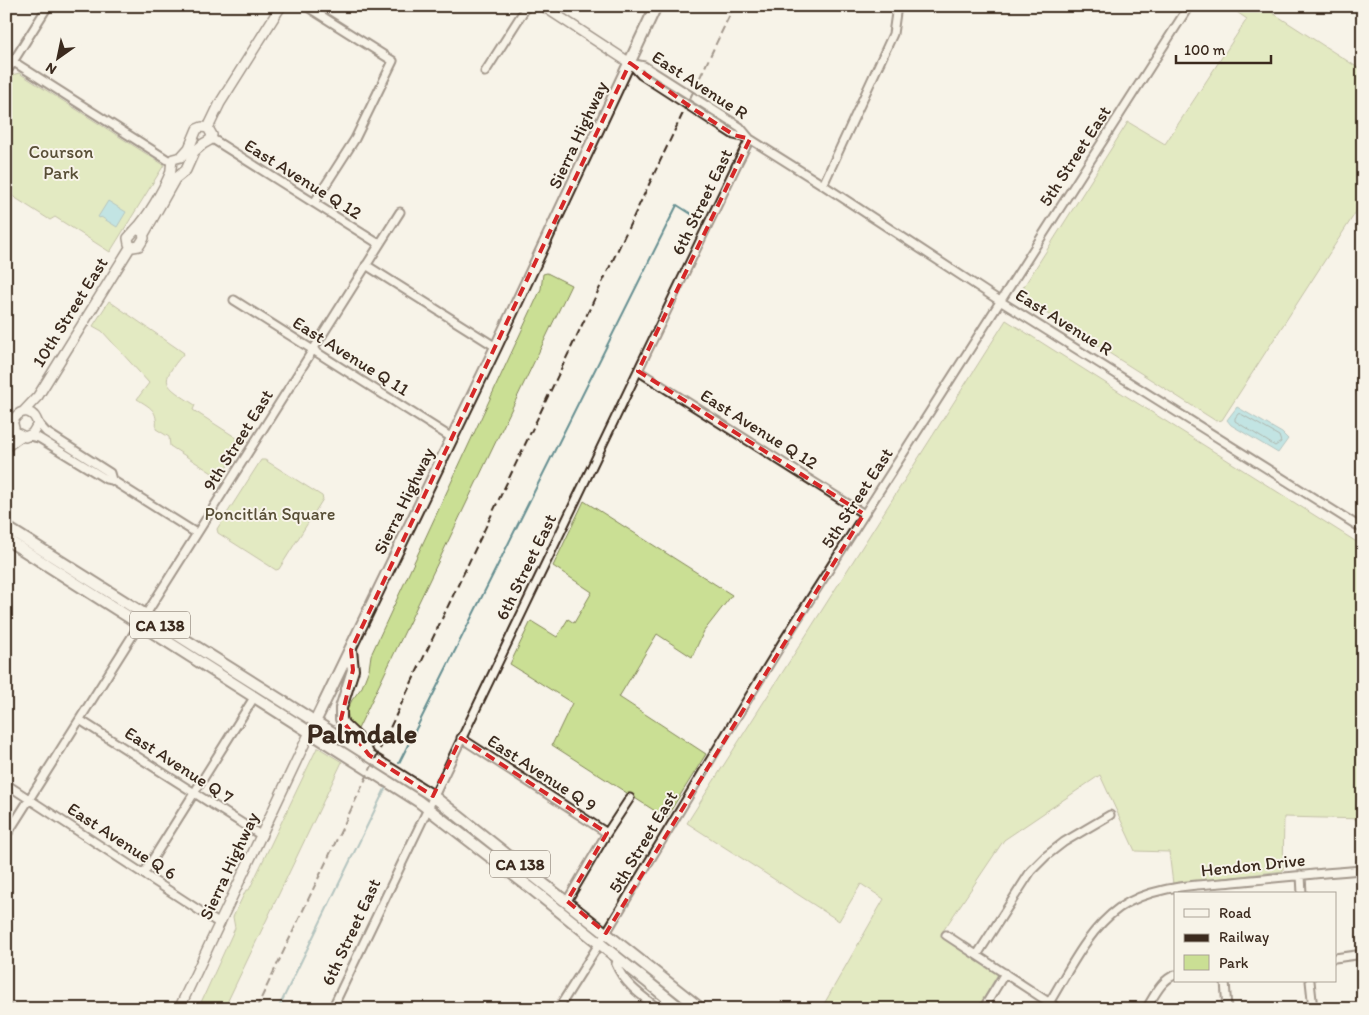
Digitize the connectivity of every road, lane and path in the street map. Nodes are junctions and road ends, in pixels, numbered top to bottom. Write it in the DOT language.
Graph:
graph roads {
  1 [pos="48,6"];
  2 [pos="280,6"];
  3 [pos="306,6"];
  4 [pos="526,6"];
  5 [pos="542,6"];
  6 [pos="656,6"];
  7 [pos="897,6"];
  8 [pos="1189,6"];
  9 [pos="6,57"];
  10 [pos="13,61"];
  11 [pos="630,63"];
  12 [pos="485,72"];
  13 [pos="6,73"];
  14 [pos="208,128"];
  15 [pos="195,137"];
  16 [pos="211,138"];
  17 [pos="750,140"];
  18 [pos="203,144"];
  19 [pos="180,157"];
  20 [pos="172,165"];
  21 [pos="188,165"];
  22 [pos="181,173"];
  23 [pos="823,185"];
  24 [pos="314,203"];
  25 [pos="400,212"];
  26 [pos="140,231"];
  27 [pos="379,244"];
  28 [pos="366,265"];
  29 [pos="234,300"];
  30 [pos="1000,301"];
  31 [pos="496,347"];
  32 [pos="312,350"];
  33 [pos="638,371"];
  34 [pos="38,396"];
  35 [pos="23,412"];
  36 [pos="36,419"];
  37 [pos="13,424"];
  38 [pos="25,436"];
  39 [pos="6,438"];
  40 [pos="452,438"];
  41 [pos="6,447"];
  42 [pos="112,480"];
  43 [pos="864,514"];
  44 [pos="6,527"];
  45 [pos="1363,529"];
  46 [pos="196,533"];
  47 [pos="6,539"];
  48 [pos="143,620"];
  49 [pos="351,650"];
  50 [pos="255,696"];
  51 [pos="80,720"];
  52 [pos="313,727"];
  53 [pos="461,738"];
  54 [pos="369,755"];
  55 [pos="6,784"];
  56 [pos="195,794"];
  57 [pos="433,796"];
  58 [pos="630,798"];
  59 [pos="30,799"];
  60 [pos="428,808"];
  61 [pos="1110,815"];
  62 [pos="607,832"];
  63 [pos="6,836"];
  64 [pos="262,836"];
  65 [pos="1363,870"];
  66 [pos="144,873"];
  67 [pos="1301,875"];
  68 [pos="1302,892"];
  69 [pos="568,901"];
  70 [pos="220,924"];
  71 [pos="606,933"];
  72 [pos="946,935"];
  73 [pos="600,942"];
  74 [pos="1363,954"];
  75 [pos="977,955"];
  76 [pos="618,957"];
  77 [pos="1336,958"];
  78 [pos="1005,973"];
  79 [pos="1174,975"];
  80 [pos="1225,982"];
  81 [pos="1310,982"];
  82 [pos="1049,1002"];
  83 [pos="6,1007"];
  84 [pos="10,1009"];
  85 [pos="180,1009"];
  86 [pos="332,1009"];
  87 [pos="558,1009"];
  88 [pos="659,1009"];
  89 [pos="682,1009"];
  90 [pos="701,1009"];
  91 [pos="983,1009"];
  92 [pos="1059,1009"];
  93 [pos="1146,1009"];
  94 [pos="1228,1009"];
  95 [pos="1313,1009"];
  1 -- 10 [label="street"];
  2 -- 14 [label="main road"];
  3 -- 24 [label="street"];
  4 -- 12 [label="street"];
  5 -- 11 [label="main road, East Avenue R"];
  6 -- 11 [label="highway, Sierra Highway"];
  7 -- 23 [label="street"];
  8 -- 30 [label="street, 5th Street East"];
  9 -- 10 [label="street"];
  10 -- 13 [label="street"];
  10 -- 20 [label="street"];
  11 -- 17 [label="street, East Avenue R"];
  11 -- 31 [label="highway, Sierra Highway"];
  14 -- 15 [label="main road"];
  14 -- 16 [label="main road"];
  15 -- 18 [label="main road"];
  15 -- 19 [label="main road"];
  16 -- 18 [label="main road"];
  16 -- 24 [label="street, East Avenue Q 12"];
  17 -- 23 [label="street, East Avenue R"];
  17 -- 33 [label="street, 6th Street East"];
  18 -- 21 [label="main road"];
  19 -- 20 [label="main road"];
  19 -- 21 [label="main road"];
  20 -- 22 [label="main road"];
  20 -- 26 [label="main road"];
  21 -- 22 [label="main road"];
  22 -- 26 [label="main road"];
  23 -- 30 [label="street, East Avenue R"];
  24 -- 27 [label="street, East Avenue Q 12"];
  25 -- 27 [label="street, 9th Street East"];
  26 -- 34 [label="main road, 10th Street East"];
  27 -- 28 [label="street, 9th Street East"];
  28 -- 31 [label="street"];
  28 -- 32 [label="street, 9th Street East"];
  29 -- 32 [label="street, East Avenue Q 11"];
  30 -- 43 [label="street, 5th Street East"];
  30 -- 45 [label="street, East Avenue R"];
  31 -- 40 [label="highway, Sierra Highway"];
  32 -- 40 [label="street, East Avenue Q 11"];
  32 -- 46 [label="street, 9th Street East"];
  33 -- 43 [label="street, East Avenue Q 12"];
  33 -- 53 [label="street, 6th Street East"];
  34 -- 35 [label="main road, 10th Street East"];
  34 -- 36 [label="main road, 10th Street East"];
  35 -- 36 [label="main road"];
  35 -- 37 [label="main road"];
  36 -- 38 [label="main road"];
  36 -- 42 [label="street"];
  37 -- 38 [label="main road"];
  37 -- 39 [label="main road"];
  38 -- 41 [label="main road"];
  38 -- 42 [label="street"];
  40 -- 49 [label="highway, Sierra Highway"];
  42 -- 46 [label="street"];
  43 -- 71 [label="street, 5th Street East"];
  44 -- 48 [label="highway, CA 138"];
  46 -- 48 [label="street, 9th Street East"];
  47 -- 48 [label="highway, CA 138"];
  48 -- 50 [label="highway, CA 138"];
  48 -- 51 [label="street, 9th Street East"];
  48 -- 52 [label="highway, CA 138"];
  49 -- 52 [label="highway, Sierra Highway"];
  49 -- 54 [label="highway"];
  50 -- 52 [label="highway, CA 138"];
  50 -- 56 [label="street"];
  51 -- 56 [label="street, East Avenue Q 7"];
  51 -- 59 [label="street, 9th Street East"];
  52 -- 54 [label="highway, CA 138"];
  52 -- 60 [label="highway, CA 138"];
  52 -- 64 [label="main road, Sierra Highway"];
  53 -- 57 [label="street, 6th Street East"];
  53 -- 62 [label="street, East Avenue Q 9"];
  54 -- 57 [label="highway, CA 138"];
  55 -- 59 [label="street, East Avenue Q 6"];
  56 -- 64 [label="street, East Avenue Q 7"];
  56 -- 66 [label="street"];
  57 -- 60 [label="street, 6th Street East"];
  57 -- 69 [label="highway, CA 138"];
  58 -- 62 [label="street"];
  59 -- 63 [label="street, 9th Street East"];
  59 -- 66 [label="street, East Avenue Q 6"];
  60 -- 73 [label="highway, CA 138"];
  60 -- 86 [label="street, 6th Street East"];
  61 -- 75 [label="street"];
  62 -- 69 [label="street"];
  64 -- 70 [label="main road, Sierra Highway"];
  65 -- 67 [label="street, Hendon Drive"];
  66 -- 70 [label="street, East Avenue Q 6"];
  67 -- 68 [label="street"];
  67 -- 82 [label="street, Hendon Drive"];
  69 -- 71 [label="highway, CA 138"];
  70 -- 85 [label="main road, Sierra Highway"];
  71 -- 73 [label="street, 5th Street East"];
  71 -- 90 [label="highway, CA 138"];
  72 -- 75 [label="street"];
  73 -- 76 [label="highway, CA 138"];
  73 -- 87 [label="street, 5th Street East"];
  74 -- 77 [label="street"];
  75 -- 78 [label="street"];
  76 -- 88 [label="street"];
  76 -- 89 [label="highway, CA 138"];
  78 -- 82 [label="street"];
  78 -- 91 [label="street"];
  79 -- 93 [label="street"];
  80 -- 94 [label="street"];
  81 -- 95 [label="street"];
  82 -- 92 [label="street"];
  83 -- 84 [label="street"];
}
